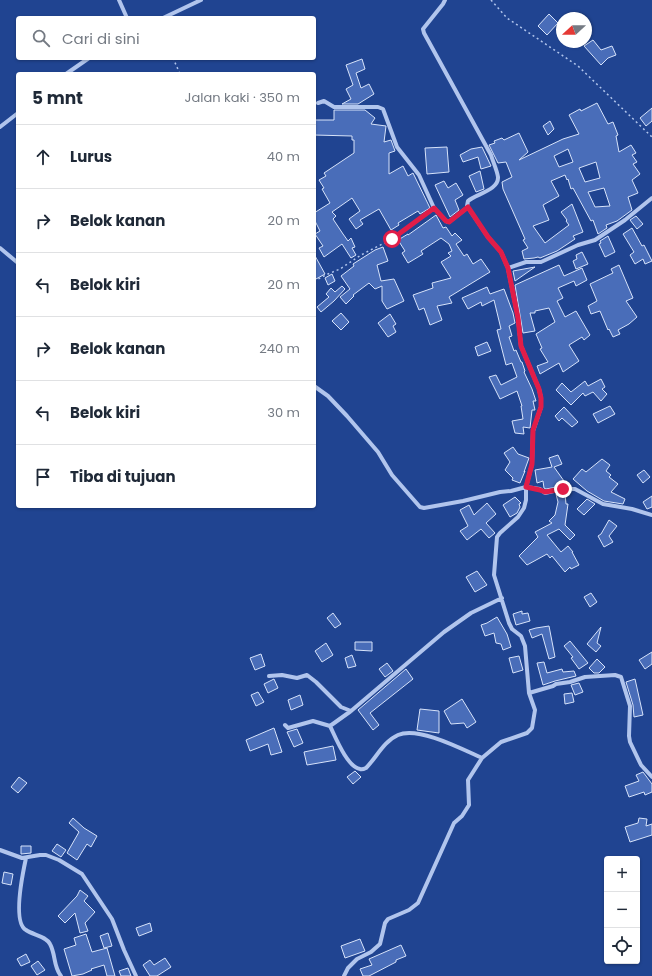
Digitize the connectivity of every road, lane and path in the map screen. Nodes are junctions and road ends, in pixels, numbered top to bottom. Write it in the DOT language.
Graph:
graph roads {
  1 [pos="119,0"];
  2 [pos="201,0"];
  3 [pos="445,0"];
  4 [pos="491,0"];
  5 [pos="126,16"];
  6 [pos="167,16"];
  7 [pos="86,60"];
  8 [pos="174,60"];
  9 [pos="69,72"];
  10 [pos="179,72"];
  11 [pos="318,102"];
  12 [pos="16,115"];
  13 [pos="0,127"];
  14 [pos="652,137"];
  15 [pos="652,198"];
  16 [pos="468,207"];
  17 [pos="434,208"];
  18 [pos="0,248"];
  19 [pos="16,261"];
  20 [pos="508,268"];
  21 [pos="316,280"];
  22 [pos="316,387"];
  23 [pos="526,487"];
  24 [pos="652,515"];
  25 [pos="502,598"];
  26 [pos="269,676"];
  27 [pos="529,693"];
  28 [pos="351,711"];
  29 [pos="284,725"];
  30 [pos="330,726"];
  31 [pos="482,758"];
  32 [pos="652,777"];
  33 [pos="0,850"];
  34 [pos="26,858"];
  35 [pos="61,976"];
  36 [pos="136,976"];
  37 [pos="344,976"];
  1 -- 5 [label="street"];
  2 -- 6 [label="street"];
  3 -- 16 [label="street"];
  4 -- 14 [label="path"];
  7 -- 9 [label="street"];
  8 -- 10 [label="path"];
  11 -- 17 [label="street"];
  12 -- 13 [label="street"];
  15 -- 20 [label="street"];
  16 -- 17 [label="street"];
  16 -- 20 [label="street"];
  17 -- 21 [label="path"];
  18 -- 19 [label="street"];
  20 -- 23 [label="street"];
  22 -- 23 [label="street"];
  23 -- 24 [label="street"];
  23 -- 25 [label="street"];
  25 -- 27 [label="street"];
  25 -- 28 [label="street"];
  26 -- 28 [label="street"];
  27 -- 31 [label="street"];
  27 -- 32 [label="street"];
  28 -- 30 [label="street"];
  29 -- 30 [label="street"];
  30 -- 31 [label="street"];
  31 -- 37 [label="street"];
  33 -- 34 [label="street"];
  34 -- 35 [label="street"];
  34 -- 36 [label="street"];
}
